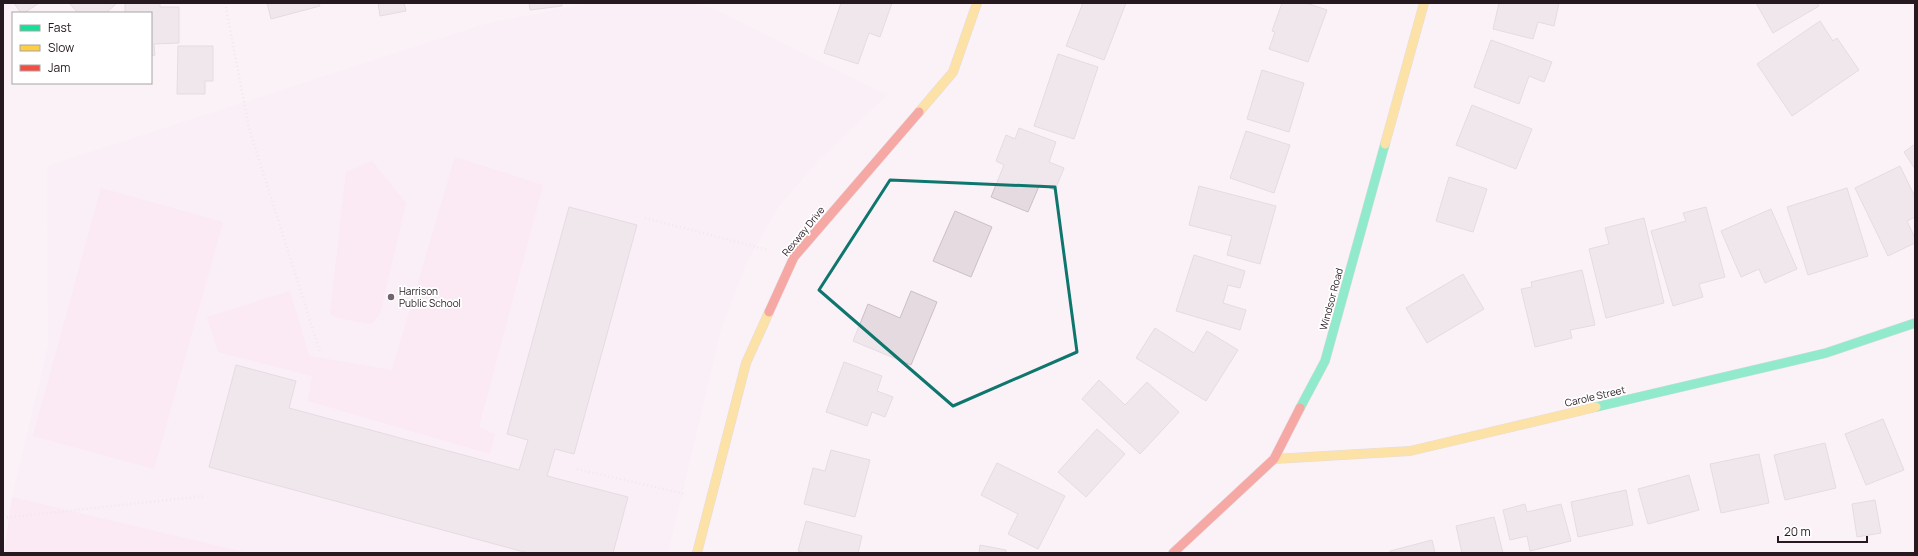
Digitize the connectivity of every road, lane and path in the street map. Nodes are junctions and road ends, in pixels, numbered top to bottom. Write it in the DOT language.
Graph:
graph roads {
  1 [pos="225,3"];
  2 [pos="977,3"];
  3 [pos="1424,3"];
  4 [pos="645,218"];
  5 [pos="794,257"];
  6 [pos="1915,323"];
  7 [pos="320,352"];
  8 [pos="1274,459"];
  9 [pos="577,469"];
  10 [pos="204,496"];
  11 [pos="711,500"];
  12 [pos="3,518"];
  13 [pos="697,553"];
  14 [pos="1173,553"];
  1 -- 7 [label="path"];
  2 -- 5 [label="street, Rexway Drive"];
  3 -- 8 [label="street, Windsor Road"];
  4 -- 5 [label="path"];
  5 -- 11 [label="street, Rexway Drive"];
  6 -- 8 [label="street, Carole Street"];
  8 -- 14 [label="street, Windsor Road"];
  9 -- 11 [label="path"];
  10 -- 12 [label="path"];
  11 -- 13 [label="street, Rexway Drive"];
}
